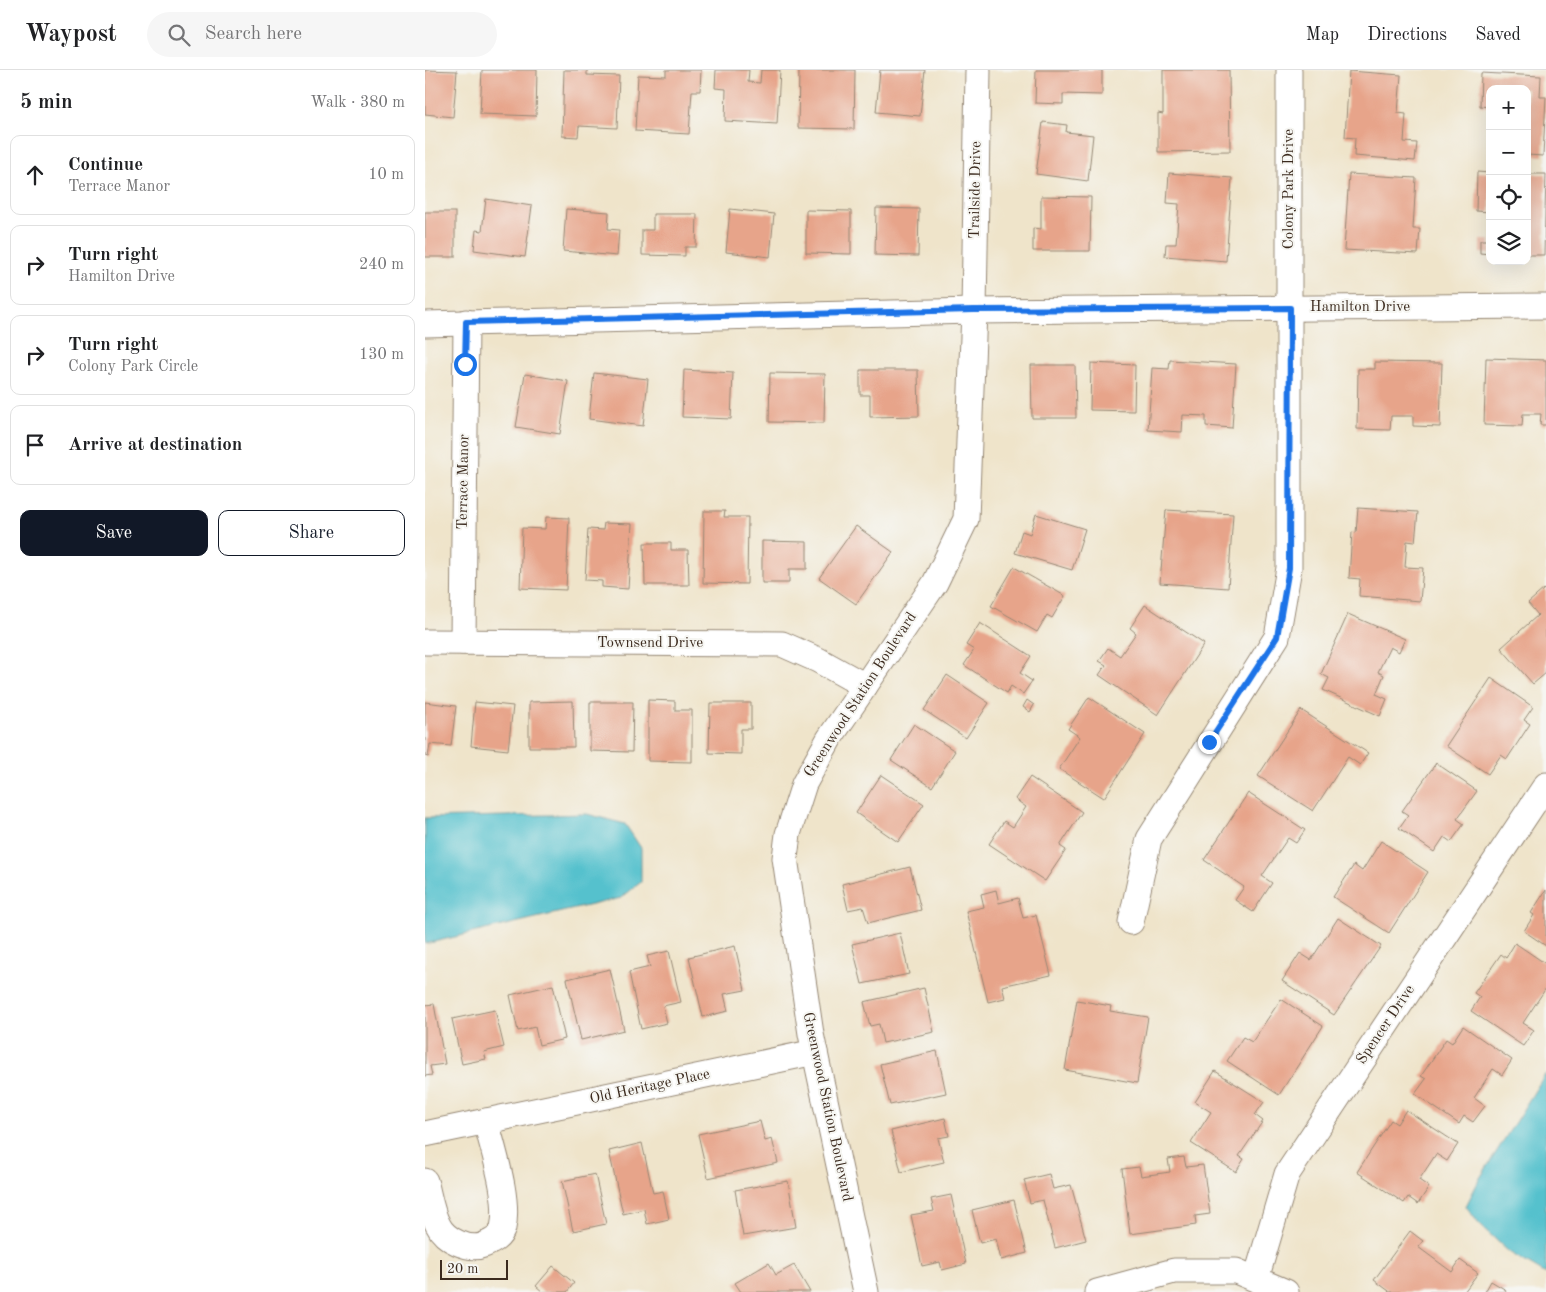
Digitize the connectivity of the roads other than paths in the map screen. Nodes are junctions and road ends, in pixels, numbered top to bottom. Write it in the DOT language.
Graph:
graph roads {
  1 [pos="978,70"];
  2 [pos="1289,70"];
  3 [pos="1546,306"];
  4 [pos="1290,308"];
  5 [pos="974,310"];
  6 [pos="466,322"];
  7 [pos="425,324"];
  8 [pos="425,642"];
  9 [pos="463,642"];
  10 [pos="865,686"];
  11 [pos="1546,785"];
  12 [pos="1131,922"];
  13 [pos="815,1052"];
  14 [pos="486,1122"];
  15 [pos="425,1134"];
  16 [pos="425,1180"];
  17 [pos="1255,1279"];
  18 [pos="866,1292"];
  19 [pos="1097,1292"];
  20 [pos="1286,1292"];
  1 -- 5 [label="street, Trailside Drive"];
  2 -- 4 [label="street, Colony Park Drive"];
  3 -- 4 [label="street, Hamilton Drive"];
  4 -- 5 [label="street, Hamilton Drive"];
  4 -- 12 [label="street, Colony Park Drive"];
  5 -- 6 [label="street, Hamilton Drive"];
  5 -- 10 [label="street, Greenwood Station Boulevard"];
  6 -- 7 [label="street, Hamilton Drive"];
  6 -- 9 [label="street, Terrace Manor"];
  8 -- 9 [label="street, Townsend Drive"];
  9 -- 10 [label="street, Townsend Drive"];
  10 -- 13 [label="street, Greenwood Station Boulevard"];
  11 -- 17 [label="street, Spencer Drive"];
  13 -- 14 [label="street, Old Heritage Place"];
  13 -- 18 [label="street, Greenwood Station Boulevard"];
  14 -- 15 [label="street, Old Heritage Place"];
  14 -- 16 [label="street"];
  17 -- 19 [label="street"];
  17 -- 20 [label="street"];
}
